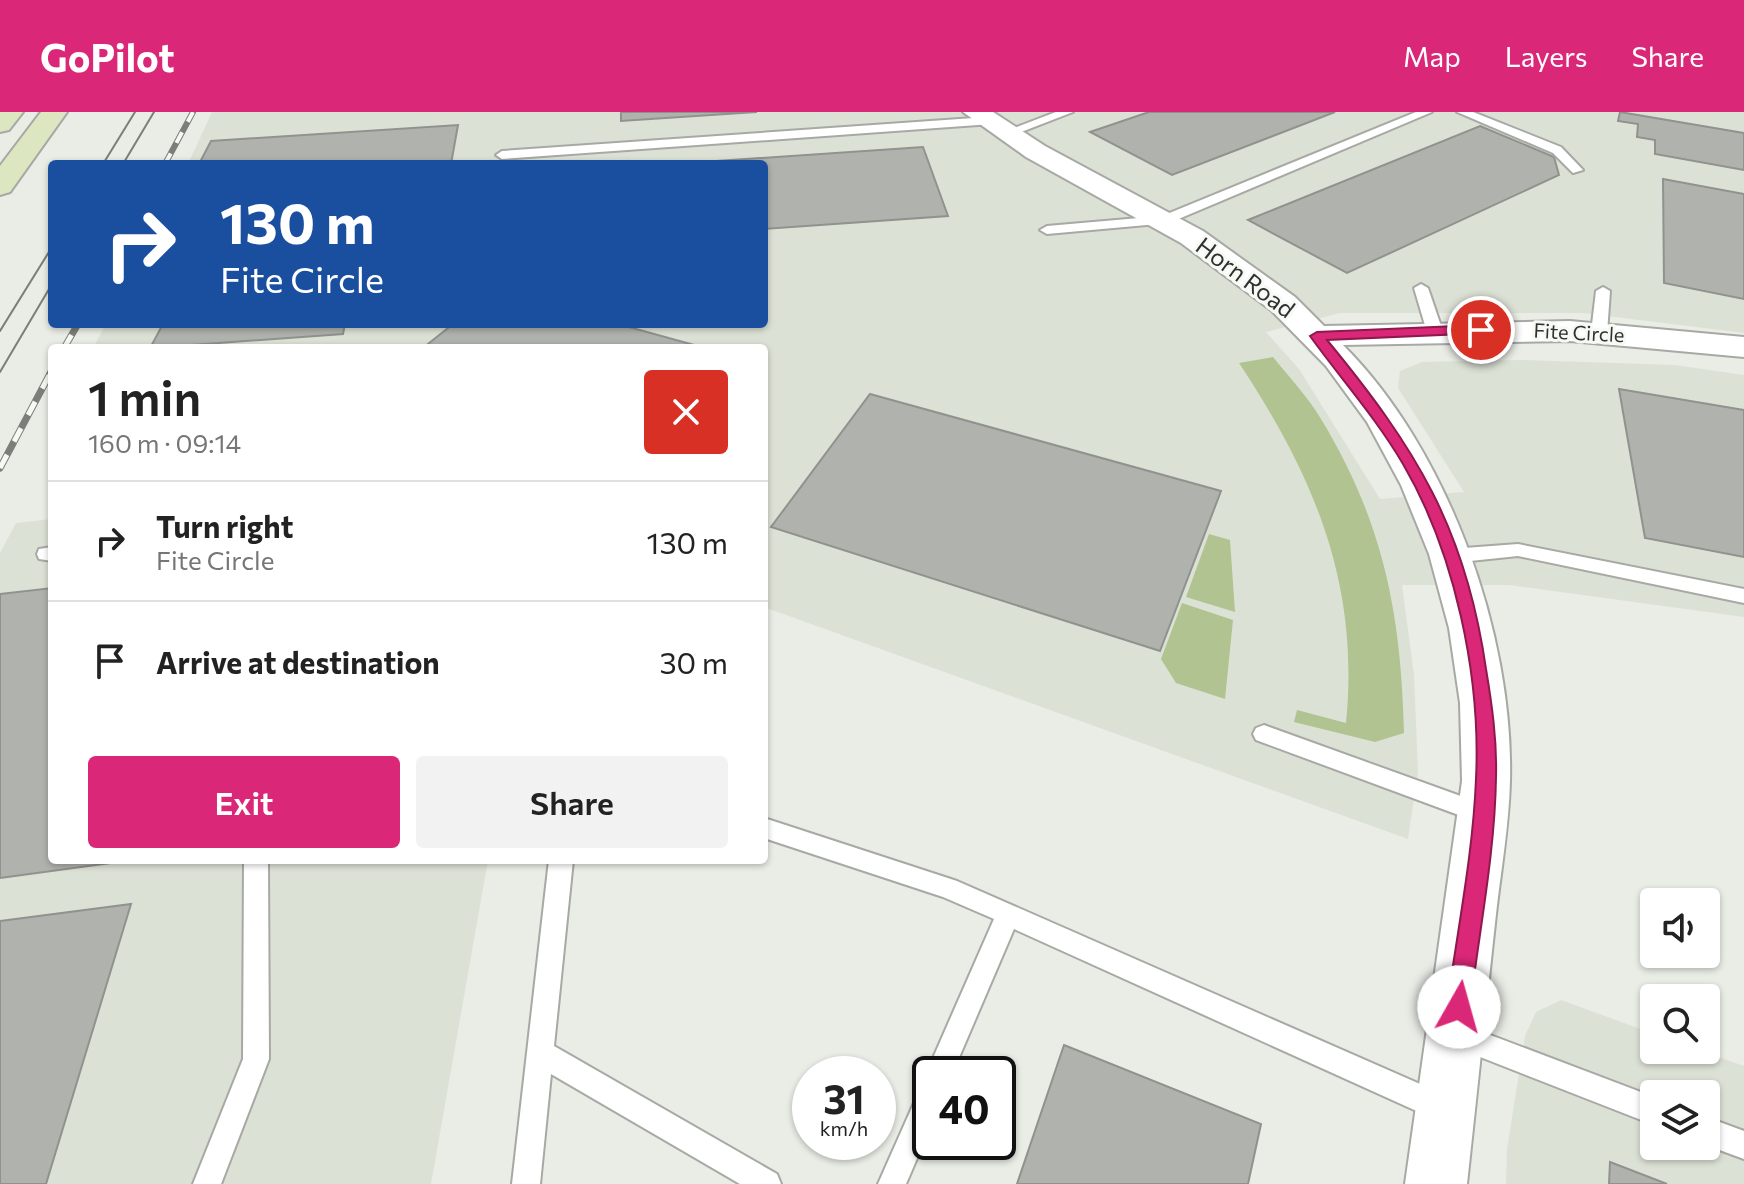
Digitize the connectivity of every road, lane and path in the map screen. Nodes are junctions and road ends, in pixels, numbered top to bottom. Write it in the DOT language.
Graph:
graph roads {
  1 [pos="10,112"];
  2 [pos="54,112"];
  3 [pos="1067,112"];
  4 [pos="1426,112"];
  5 [pos="1463,112"];
  6 [pos="991,122"];
  7 [pos="0,124"];
  8 [pos="502,155"];
  9 [pos="1577,170"];
  10 [pos="0,186"];
  11 [pos="1164,220"];
  12 [pos="1047,230"];
  13 [pos="1421,288"];
  14 [pos="1603,291"];
  15 [pos="1435,332"];
  16 [pos="1599,333"];
  17 [pos="1317,336"];
  18 [pos="1744,347"];
  19 [pos="1451,556"];
  20 [pos="1744,596"];
  21 [pos="1264,734"];
  22 [pos="1483,814"];
  23 [pos="768,829"];
  24 [pos="256,864"];
  25 [pos="561,864"];
  26 [pos="1008,914"];
  27 [pos="1455,1035"];
  28 [pos="541,1053"];
  29 [pos="947,1056"];
  30 [pos="1640,1106"];
  31 [pos="1446,1109"];
  32 [pos="1720,1136"];
  33 [pos="912,1138"];
  34 [pos="1744,1145"];
  35 [pos="207,1184"];
  36 [pos="526,1184"];
  37 [pos="767,1184"];
  38 [pos="892,1184"];
  39 [pos="1436,1184"];
  1 -- 7 [label="main road"];
  2 -- 10 [label="main road"];
  3 -- 6 [label="lane"];
  4 -- 11 [label="lane"];
  5 -- 9 [label="lane"];
  6 -- 8 [label="lane"];
  6 -- 11 [label="street, Horn Road"];
  11 -- 12 [label="lane"];
  11 -- 17 [label="street, Horn Road"];
  13 -- 15 [label="lane"];
  14 -- 16 [label="lane"];
  15 -- 16 [label="street, Fite Circle"];
  15 -- 17 [label="street, Fite Circle"];
  16 -- 18 [label="street, Fite Circle"];
  17 -- 19 [label="street, Horn Road"];
  19 -- 20 [label="lane"];
  19 -- 22 [label="street, Horn Road"];
  21 -- 22 [label="lane"];
  22 -- 27 [label="street, Horn Road"];
  23 -- 26 [label="lane"];
  24 -- 35 [label="lane"];
  25 -- 28 [label="lane"];
  26 -- 29 [label="lane"];
  26 -- 31 [label="lane"];
  27 -- 30 [label="lane"];
  27 -- 31 [label="street, Horn Road"];
  28 -- 36 [label="lane"];
  28 -- 37 [label="lane"];
  31 -- 39 [label="street, Horn Road"];
  32 -- 34 [label="lane"];
  33 -- 38 [label="lane"];
}
